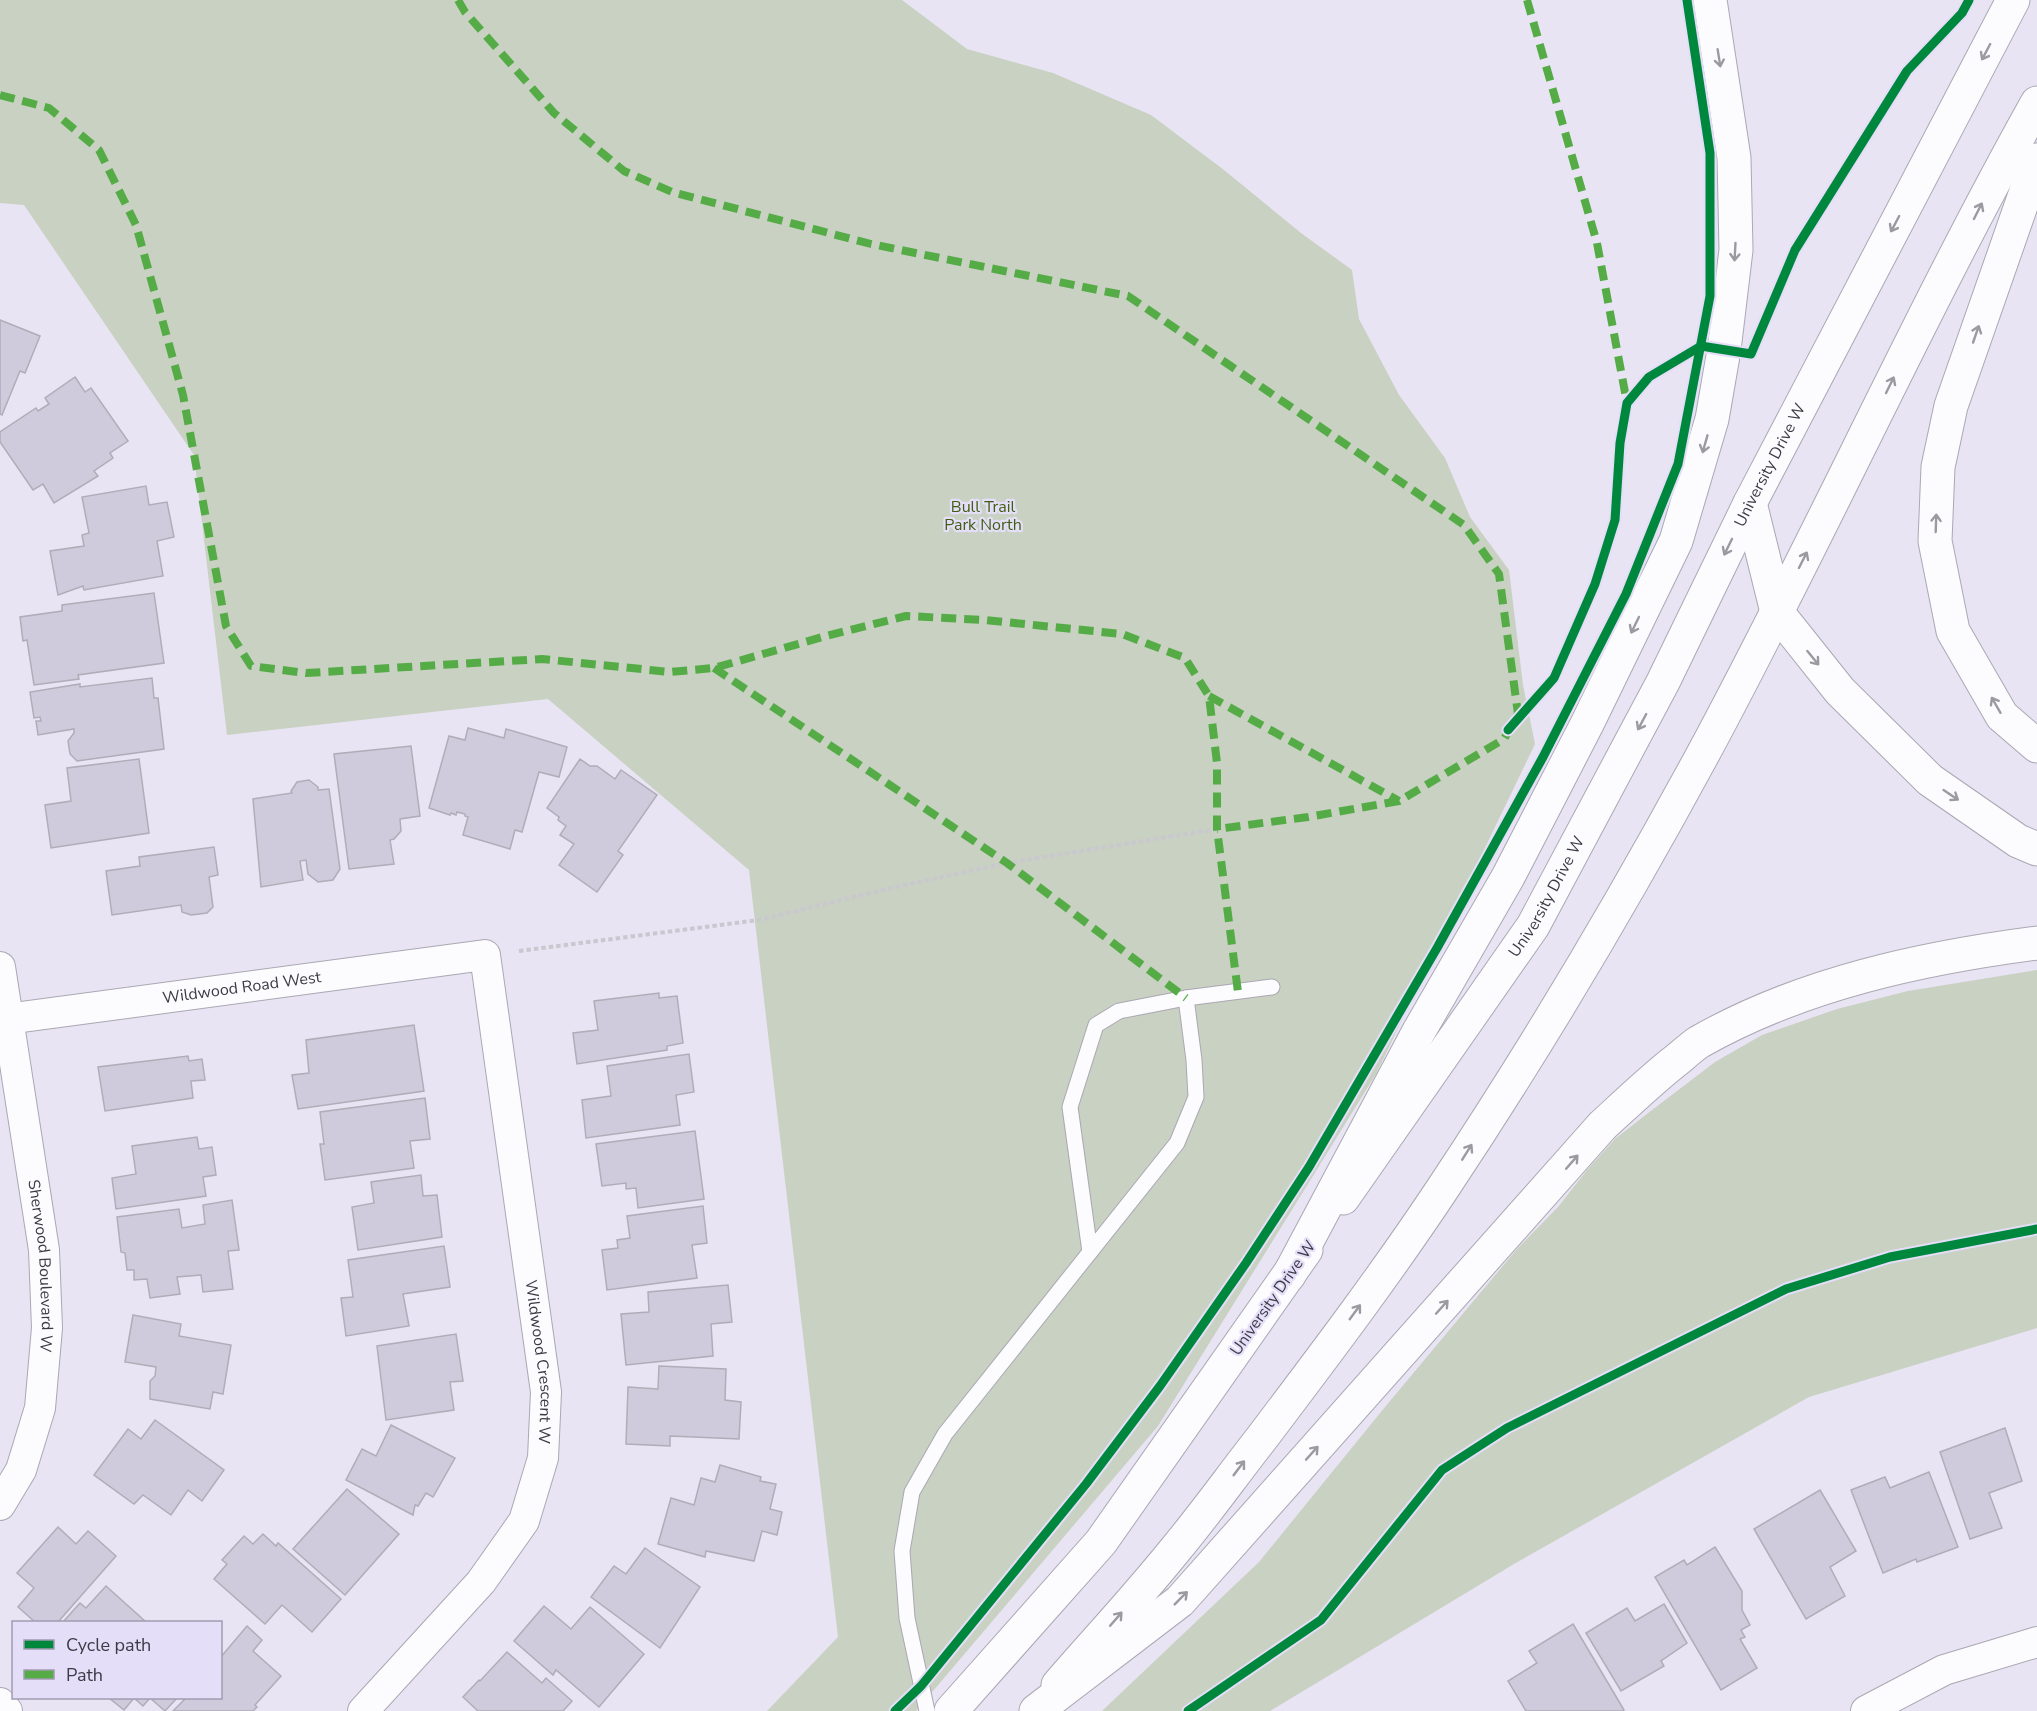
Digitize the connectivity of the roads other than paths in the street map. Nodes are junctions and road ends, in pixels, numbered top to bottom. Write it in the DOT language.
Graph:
graph roads {
  1 [pos="1710,0"];
  2 [pos="2013,0"];
  3 [pos="2037,103"];
  4 [pos="2037,160"];
  5 [pos="1750,503"];
  6 [pos="1777,612"];
  7 [pos="2037,746"];
  8 [pos="2037,849"];
  9 [pos="2037,943"];
  10 [pos="485,955"];
  11 [pos="0,967"];
  12 [pos="1272,987"];
  13 [pos="1186,998"];
  14 [pos="3,1019"];
  15 [pos="1090,1252"];
  16 [pos="1289,1275"];
  17 [pos="0,1505"];
  18 [pos="2037,1642"];
  19 [pos="0,1703"];
  20 [pos="7,1711"];
  21 [pos="363,1711"];
  22 [pos="927,1711"];
  23 [pos="951,1711"];
  24 [pos="1036,1711"];
  25 [pos="1866,1711"];
  1 -- 16 [label="main road, one-way"];
  2 -- 5 [label="main road, University Drive W, one-way"];
  6 -- 3 [label="main road, one-way"];
  7 -- 4 [label="main road, one-way"];
  5 -- 6 [label="main road"];
  5 -- 16 [label="main road, University Drive W, one-way"];
  6 -- 8 [label="main road, one-way"];
  24 -- 6 [label="main road, one-way"];
  24 -- 9 [label="main road, one-way"];
  10 -- 14 [label="street, Wildwood Road West"];
  10 -- 21 [label="street, Wildwood Crescent W"];
  11 -- 14 [label="street, Sherwood Boulevard W"];
  12 -- 13 [label="lane"];
  13 -- 15 [label="lane"];
  13 -- 15 [label="lane"];
  14 -- 17 [label="street, Sherwood Boulevard W"];
  15 -- 22 [label="lane"];
  16 -- 23 [label="main road, University Drive W"];
  18 -- 25 [label="street"];
  19 -- 20 [label="street"];
}
